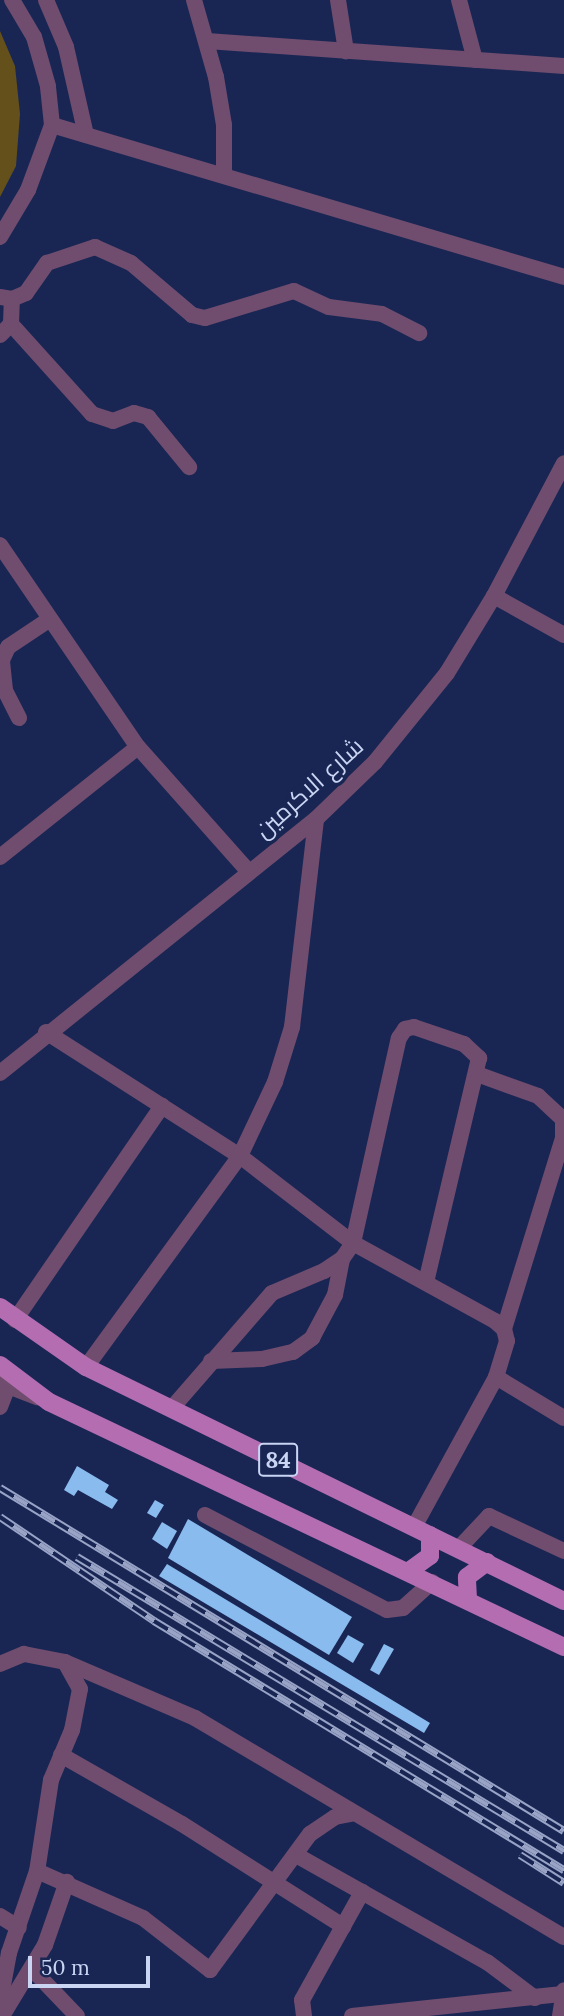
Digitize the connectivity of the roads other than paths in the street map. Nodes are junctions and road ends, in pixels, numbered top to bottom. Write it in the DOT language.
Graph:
graph roads {
  1 [pos="12,0"];
  2 [pos="46,0"];
  3 [pos="194,0"];
  4 [pos="338,0"];
  5 [pos="459,0"];
  6 [pos="207,41"];
  7 [pos="346,51"];
  8 [pos="475,60"];
  9 [pos="564,66"];
  10 [pos="52,125"];
  11 [pos="86,135"];
  12 [pos="224,176"];
  13 [pos="0,237"];
  14 [pos="564,277"];
  15 [pos="6,298"];
  16 [pos="6,330"];
  17 [pos="419,333"];
  18 [pos="564,463"];
  19 [pos="189,467"];
  20 [pos="0,545"];
  21 [pos="494,596"];
  22 [pos="50,619"];
  23 [pos="564,635"];
  24 [pos="19,718"];
  25 [pos="138,747"];
  26 [pos="316,819"];
  27 [pos="0,857"];
  28 [pos="248,871"];
  29 [pos="46,1032"];
  30 [pos="0,1073"];
  31 [pos="477,1073"];
  32 [pos="162,1106"];
  33 [pos="240,1156"];
  34 [pos="353,1243"];
  35 [pos="342,1259"];
  36 [pos="426,1283"];
  37 [pos="0,1307"];
  38 [pos="15,1320"];
  39 [pos="504,1329"];
  40 [pos="211,1361"];
  41 [pos="0,1365"];
  42 [pos="86,1367"];
  43 [pos="496,1377"];
  44 [pos="4,1384"];
  45 [pos="49,1402"];
  46 [pos="0,1407"];
  47 [pos="172,1408"];
  48 [pos="564,1418"];
  49 [pos="205,1515"];
  50 [pos="414,1527"];
  51 [pos="430,1535"];
  52 [pos="459,1548"];
  53 [pos="564,1551"];
  54 [pos="487,1562"];
  55 [pos="409,1571"];
  56 [pos="432,1582"];
  57 [pos="468,1599"];
  58 [pos="564,1601"];
  59 [pos="564,1647"];
  60 [pos="65,1662"];
  61 [pos="0,1664"];
  62 [pos="61,1755"];
  63 [pos="352,1814"];
  64 [pos="296,1855"];
  65 [pos="37,1871"];
  66 [pos="67,1882"];
  67 [pos="278,1882"];
  68 [pos="362,1892"];
  69 [pos="0,1916"];
  70 [pos="343,1926"];
  71 [pos="19,1928"];
  72 [pos="564,1937"];
  73 [pos="32,1969"];
  74 [pos="564,1992"];
  75 [pos="535,1998"];
  76 [pos="0,2001"];
  77 [pos="2,2016"];
  78 [pos="77,2016"];
  79 [pos="304,2016"];
  80 [pos="352,2016"];
  81 [pos="560,2016"];
  1 -- 10 [label="street"];
  2 -- 11 [label="street"];
  3 -- 6 [label="street"];
  4 -- 7 [label="street"];
  5 -- 8 [label="street"];
  6 -- 7 [label="street"];
  6 -- 12 [label="street"];
  7 -- 8 [label="street"];
  8 -- 9 [label="street"];
  10 -- 11 [label="street"];
  10 -- 13 [label="street"];
  11 -- 12 [label="street"];
  12 -- 14 [label="street"];
  15 -- 16 [label="street"];
  15 -- 17 [label="street"];
  16 -- 19 [label="street"];
  18 -- 21 [label="street, شارع الاكرمين"];
  20 -- 22 [label="street"];
  21 -- 23 [label="street"];
  21 -- 26 [label="street, شارع الاكرمين"];
  22 -- 24 [label="street"];
  22 -- 25 [label="street"];
  25 -- 27 [label="street"];
  25 -- 28 [label="street"];
  26 -- 28 [label="street, شارع الاكرمين"];
  26 -- 33 [label="street"];
  28 -- 29 [label="street, شارع الاكرمين"];
  29 -- 30 [label="street, شارع الاكرمين"];
  29 -- 32 [label="street"];
  31 -- 34 [label="street"];
  31 -- 36 [label="street"];
  31 -- 39 [label="street"];
  32 -- 33 [label="street"];
  32 -- 38 [label="street"];
  33 -- 34 [label="street"];
  33 -- 42 [label="street"];
  34 -- 35 [label="street"];
  34 -- 36 [label="street"];
  35 -- 40 [label="street"];
  35 -- 40 [label="street"];
  36 -- 39 [label="street"];
  37 -- 38 [label="main road, 84"];
  38 -- 42 [label="main road, 84"];
  39 -- 43 [label="street"];
  40 -- 47 [label="street"];
  41 -- 45 [label="main road, 84"];
  42 -- 47 [label="main road, 84"];
  43 -- 48 [label="street"];
  43 -- 50 [label="street"];
  44 -- 45 [label="street"];
  44 -- 46 [label="street"];
  45 -- 55 [label="main road, 84"];
  47 -- 50 [label="main road, 84"];
  49 -- 56 [label="street"];
  50 -- 51 [label="main road, 84"];
  51 -- 52 [label="main road, 84"];
  51 -- 55 [label="main road"];
  52 -- 53 [label="street"];
  52 -- 54 [label="main road, 84"];
  54 -- 57 [label="main road"];
  54 -- 58 [label="main road, 84"];
  55 -- 56 [label="main road, 84"];
  56 -- 57 [label="main road, 84"];
  57 -- 59 [label="main road, 84"];
  60 -- 61 [label="street"];
  60 -- 62 [label="street"];
  60 -- 63 [label="street"];
  62 -- 65 [label="street"];
  62 -- 67 [label="street"];
  63 -- 64 [label="street"];
  63 -- 72 [label="street"];
  64 -- 67 [label="street"];
  64 -- 68 [label="street"];
  65 -- 66 [label="street"];
  65 -- 71 [label="street"];
  66 -- 67 [label="street"];
  66 -- 73 [label="street"];
  67 -- 70 [label="street"];
  68 -- 70 [label="street"];
  68 -- 75 [label="street"];
  69 -- 71 [label="street"];
  70 -- 79 [label="street"];
  71 -- 76 [label="street"];
  73 -- 77 [label="street"];
  73 -- 78 [label="street"];
  74 -- 75 [label="street"];
  74 -- 81 [label="street"];
  75 -- 80 [label="street"];
}
